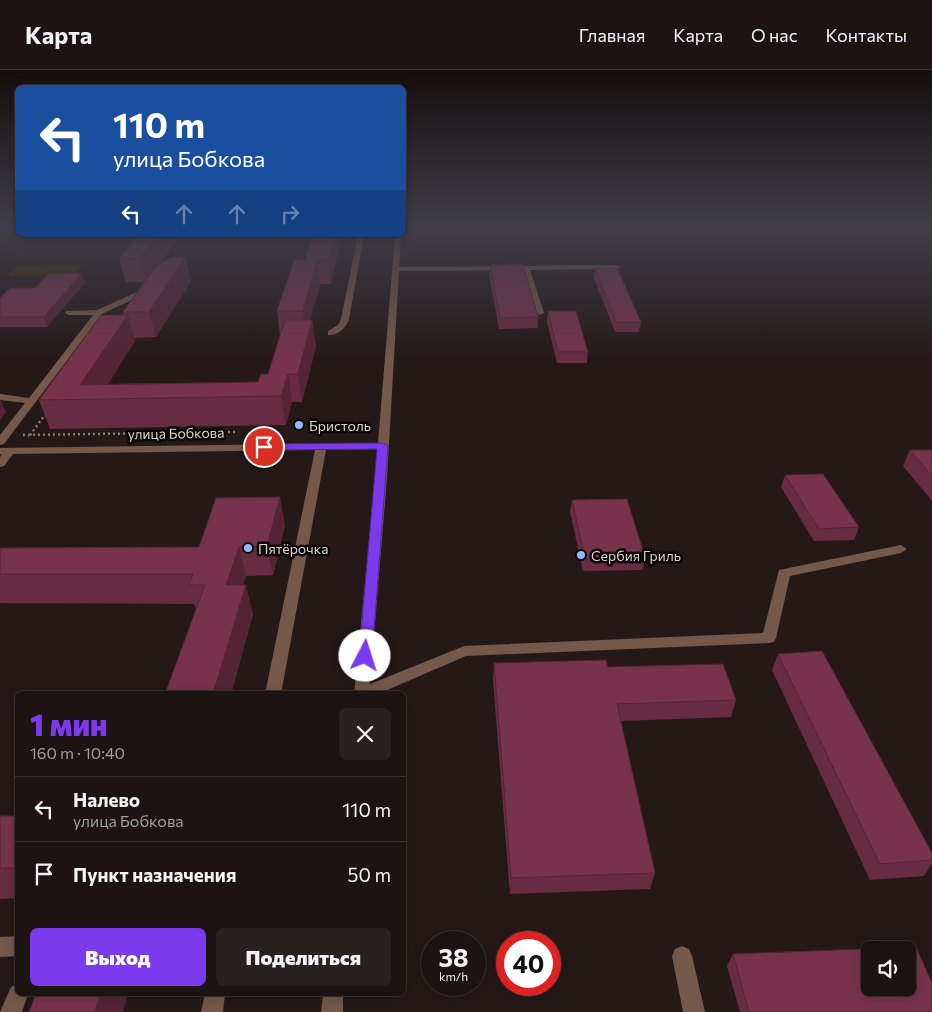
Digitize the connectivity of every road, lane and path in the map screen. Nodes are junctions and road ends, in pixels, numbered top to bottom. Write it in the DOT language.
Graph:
graph roads {
  1 [pos="354,272"];
  2 [pos="396,272"];
  3 [pos="527,272"];
  4 [pos="158,286"];
  5 [pos="99,312"];
  6 [pos="69,313"];
  7 [pos="540,313"];
  8 [pos="331,333"];
  9 [pos="0,397"];
  10 [pos="30,401"];
  11 [pos="51,406"];
  12 [pos="235,432"];
  13 [pos="31,435"];
  14 [pos="3,438"];
  15 [pos="383,446"];
  16 [pos="321,447"];
  17 [pos="10,451"];
  18 [pos="0,464"];
  19 [pos="901,549"];
  20 [pos="274,691"];
  21 [pos="362,691"];
  22 [pos="369,691"];
  23 [pos="15,946"];
  24 [pos="0,947"];
  25 [pos="682,956"];
  26 [pos="17,996"];
  27 [pos="215,996"];
  28 [pos="333,996"];
  29 [pos="11,1012"];
  30 [pos="212,1012"];
  31 [pos="332,1012"];
  32 [pos="694,1012"];
  1 -- 8 [label="street"];
  2 -- 15 [label="street"];
  3 -- 7 [label="street"];
  4 -- 5 [label="street"];
  5 -- 6 [label="street"];
  5 -- 10 [label="street"];
  9 -- 10 [label="street"];
  10 -- 14 [label="street"];
  11 -- 13 [label="path"];
  12 -- 13 [label="path"];
  13 -- 14 [label="path"];
  13 -- 17 [label="path"];
  15 -- 16 [label="street, улица Бобкова"];
  15 -- 21 [label="street"];
  16 -- 17 [label="street, улица Бобкова"];
  16 -- 20 [label="street"];
  17 -- 18 [label="street"];
  19 -- 22 [label="street"];
  23 -- 24 [label="street"];
  25 -- 32 [label="street"];
  26 -- 29 [label="street"];
  27 -- 30 [label="street"];
  28 -- 31 [label="street"];
}
